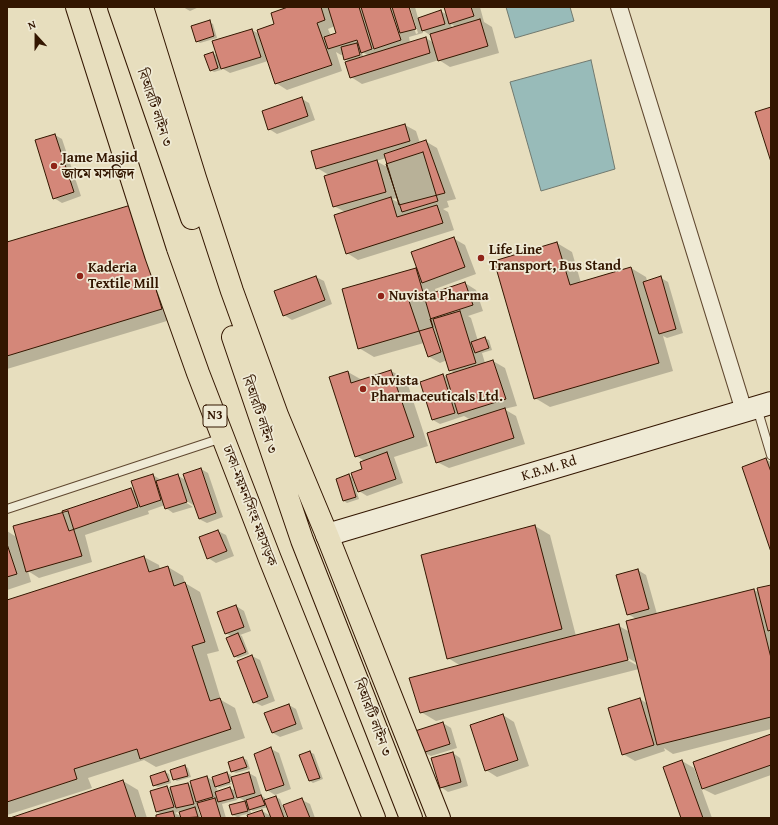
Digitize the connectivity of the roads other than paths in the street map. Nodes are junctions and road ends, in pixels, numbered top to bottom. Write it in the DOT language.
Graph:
graph roads {
  1 [pos="77,7"];
  2 [pos="119,7"];
  3 [pos="142,7"];
  4 [pos="619,7"];
  5 [pos="757,407"];
  6 [pos="223,437"];
  7 [pos="771,455"];
  8 [pos="7,509"];
  9 [pos="327,535"];
  10 [pos="374,818"];
  11 [pos="411,818"];
  12 [pos="439,818"];
  1 -- 6 [label="highway, ঢাকা-ময়মনসিংহ মহাসড়ক / N3"];
  2 -- 11 [label="highway, বিআরটি লাইন ৩"];
  3 -- 9 [label="highway"];
  4 -- 5 [label="street"];
  5 -- 7 [label="lane"];
  5 -- 9 [label="street, K.B.M. Rd"];
  6 -- 8 [label="lane"];
  6 -- 10 [label="highway, ঢাকা-ময়মনসিংহ মহাসড়ক / N3"];
  9 -- 12 [label="highway"];
}
